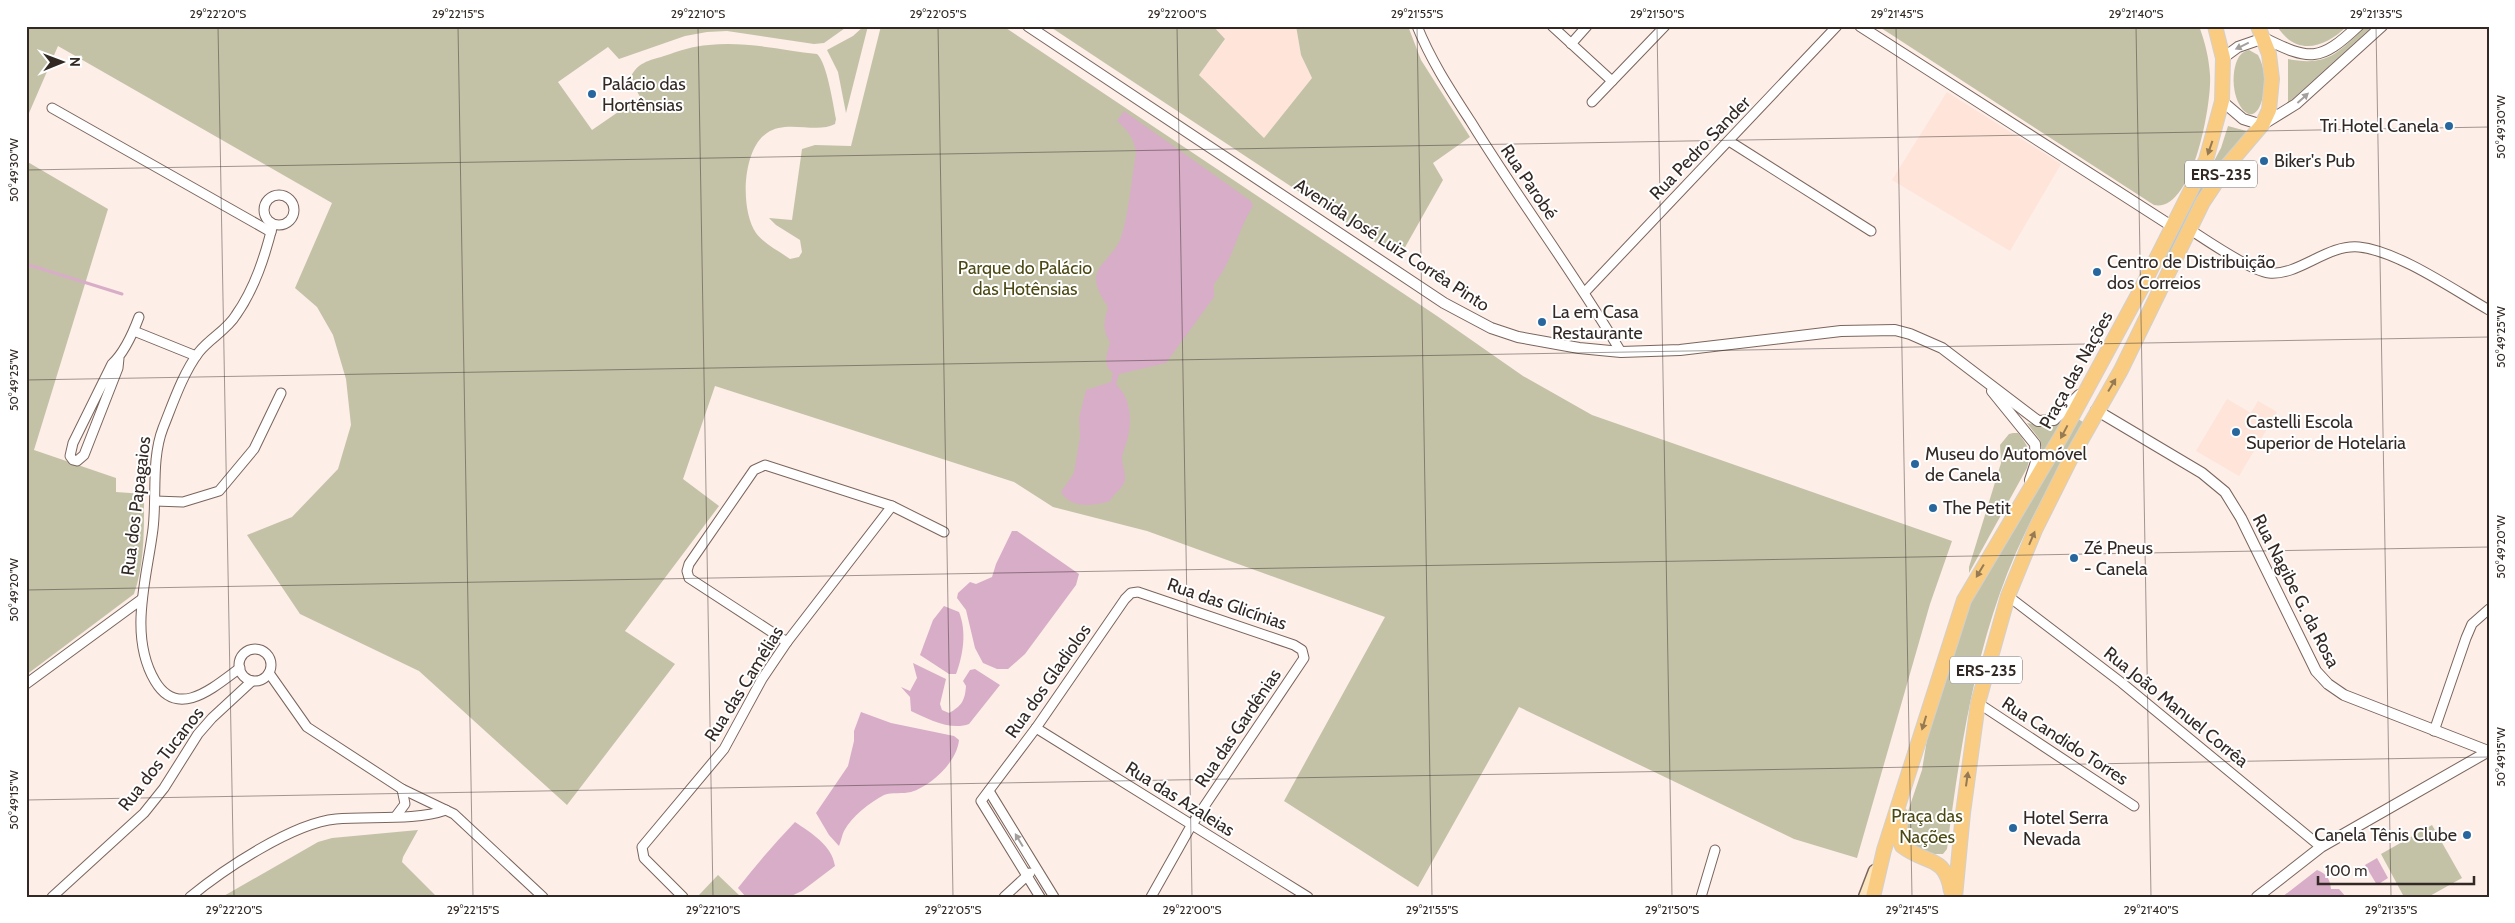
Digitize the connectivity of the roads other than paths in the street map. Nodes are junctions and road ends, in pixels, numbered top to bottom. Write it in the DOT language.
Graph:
graph roads {
  1 [pos="1028,26"];
  2 [pos="1417,26"];
  3 [pos="1552,26"];
  4 [pos="1587,26"];
  5 [pos="1665,26"];
  6 [pos="1837,26"];
  7 [pos="1860,26"];
  8 [pos="2215,26"];
  9 [pos="2358,26"];
  10 [pos="2382,26"];
  11 [pos="2261,32"];
  12 [pos="1571,44"];
  13 [pos="2223,58"];
  14 [pos="1612,81"];
  15 [pos="2222,100"];
  16 [pos="1592,102"];
  17 [pos="52,108"];
  18 [pos="2262,125"];
  19 [pos="1729,141"];
  20 [pos="2173,227"];
  21 [pos="2189,230"];
  22 [pos="1870,231"];
  23 [pos="1585,292"];
  24 [pos="2489,310"];
  25 [pos="139,316"];
  26 [pos="2125,319"];
  27 [pos="134,331"];
  28 [pos="1621,352"];
  29 [pos="196,356"];
  30 [pos="118,358"];
  31 [pos="1980,377"];
  32 [pos="2091,380"];
  33 [pos="281,393"];
  34 [pos="2096,410"];
  35 [pos="2023,500"];
  36 [pos="154,501"];
  37 [pos="892,506"];
  38 [pos="944,532"];
  39 [pos="1134,593"];
  40 [pos="2008,596"];
  41 [pos="142,599"];
  42 [pos="2489,609"];
  43 [pos="787,642"];
  44 [pos="1304,655"];
  45 [pos="240,668"];
  46 [pos="269,673"];
  47 [pos="252,681"];
  48 [pos="26,684"];
  49 [pos="1978,703"];
  50 [pos="1036,728"];
  51 [pos="2434,731"];
  52 [pos="2488,752"];
  53 [pos="1908,775"];
  54 [pos="402,789"];
  55 [pos="989,791"];
  56 [pos="2134,806"];
  57 [pos="446,810"];
  58 [pos="1962,812"];
  59 [pos="396,816"];
  60 [pos="1191,826"];
  61 [pos="2321,847"];
  62 [pos="1715,850"];
  63 [pos="1884,850"];
  64 [pos="1916,855"];
  65 [pos="1934,862"];
  66 [pos="1036,868"];
  67 [pos="1026,876"];
  68 [pos="52,897"];
  69 [pos="190,897"];
  70 [pos="543,897"];
  71 [pos="683,897"];
  72 [pos="1004,897"];
  73 [pos="1040,897"];
  74 [pos="1054,897"];
  75 [pos="1152,897"];
  76 [pos="1308,897"];
  77 [pos="1701,897"];
  78 [pos="1865,897"];
  79 [pos="1873,897"];
  80 [pos="1953,897"];
  81 [pos="2258,897"];
  1 -- 28 [label="street, Avenida José Luiz Corrêa Pinto"];
  2 -- 23 [label="street, Rua Parobé"];
  3 -- 12 [label="street"];
  4 -- 12 [label="street"];
  5 -- 14 [label="street"];
  6 -- 19 [label="street, Rua Pedro Sander"];
  7 -- 20 [label="street"];
  8 -- 13 [label="main road, ERS-235"];
  9 -- 11 [label="street"];
  18 -- 10 [label="street, one-way"];
  11 -- 13 [label="street, one-way"];
  11 -- 18 [label="main road, ERS-235"];
  12 -- 14 [label="street"];
  13 -- 15 [label="main road, ERS-235"];
  14 -- 16 [label="street"];
  15 -- 18 [label="street"];
  15 -- 20 [label="main road, Praça das Nações / ERS-235, one-way"];
  17 -- 29 [label="street, Rua dos Papagaios"];
  18 -- 21 [label="main road, ERS-235"];
  19 -- 22 [label="street"];
  19 -- 23 [label="street, Rua Pedro Sander"];
  20 -- 26 [label="main road, Praça das Nações / ERS-235"];
  21 -- 24 [label="street"];
  34 -- 21 [label="main road, ERS-235, one-way"];
  23 -- 28 [label="street, Rua Parobé"];
  25 -- 27 [label="street"];
  26 -- 32 [label="main road, Praça das Nações / ERS-235"];
  26 -- 34 [label="main road"];
  27 -- 29 [label="street"];
  27 -- 30 [label="street"];
  28 -- 31 [label="street, Avenida José Luiz Corrêa Pinto"];
  29 -- 36 [label="street, Rua dos Papagaios"];
  30 -- 30 [label="street"];
  31 -- 32 [label="street, Avenida José Luiz Corrêa Pinto"];
  31 -- 35 [label="street, Avenida José Luiz Corrêa Pinto"];
  32 -- 35 [label="main road, Praça das Nações / ERS-235, one-way"];
  33 -- 36 [label="street"];
  40 -- 34 [label="main road, ERS-235, one-way"];
  34 -- 51 [label="street, Rua Nagibe G. da Rosa"];
  35 -- 53 [label="main road, Praça das Nações / ERS-235, one-way"];
  36 -- 41 [label="street, Rua dos Papagaios"];
  37 -- 38 [label="street"];
  37 -- 43 [label="street, Rua das Camélias"];
  37 -- 43 [label="street"];
  39 -- 44 [label="street, Rua das Glicínias"];
  39 -- 50 [label="street, Rua dos Gladiolos"];
  40 -- 49 [label="main road, ERS-235"];
  40 -- 61 [label="street, Rua João Manuel Corrêa"];
  41 -- 45 [label="street, Rua dos Papagaios"];
  41 -- 48 [label="street"];
  42 -- 51 [label="street"];
  43 -- 71 [label="street, Rua das Camélias"];
  44 -- 60 [label="street, Rua das Gardênias"];
  45 -- 46 [label="street, Rua dos Papagaios"];
  45 -- 47 [label="street"];
  46 -- 47 [label="street"];
  46 -- 54 [label="street, Rua dos Papagaios"];
  47 -- 68 [label="street, Rua dos Tucanos"];
  49 -- 56 [label="street, Rua Candido Torres"];
  58 -- 49 [label="main road, ERS-235, one-way"];
  50 -- 55 [label="street, Rua dos Gladiolos"];
  50 -- 60 [label="street, Rua das Azaleias"];
  51 -- 52 [label="street, Rua Nagibe G. da Rosa"];
  52 -- 61 [label="street"];
  53 -- 63 [label="main road, Praça das Nações / ERS-235"];
  53 -- 64 [label="main road"];
  54 -- 57 [label="street, Rua dos Papagaios"];
  54 -- 59 [label="street"];
  66 -- 55 [label="street, one-way"];
  55 -- 67 [label="street, Rua dos Gladiolos"];
  57 -- 59 [label="street"];
  57 -- 70 [label="street, Rua dos Papagaios"];
  58 -- 65 [label="main road"];
  58 -- 80 [label="main road, ERS-235"];
  59 -- 69 [label="street"];
  60 -- 75 [label="street, Rua das Gardênias"];
  60 -- 76 [label="street, Rua das Azaleias"];
  61 -- 81 [label="street"];
  62 -- 77 [label="street"];
  63 -- 64 [label="main road"];
  63 -- 78 [label="main road, ERS-235"];
  63 -- 79 [label="main road, Praça das Nações"];
  64 -- 65 [label="main road"];
  65 -- 80 [label="main road"];
  66 -- 67 [label="street"];
  66 -- 74 [label="street"];
  67 -- 72 [label="street"];
  67 -- 73 [label="street"];
}
